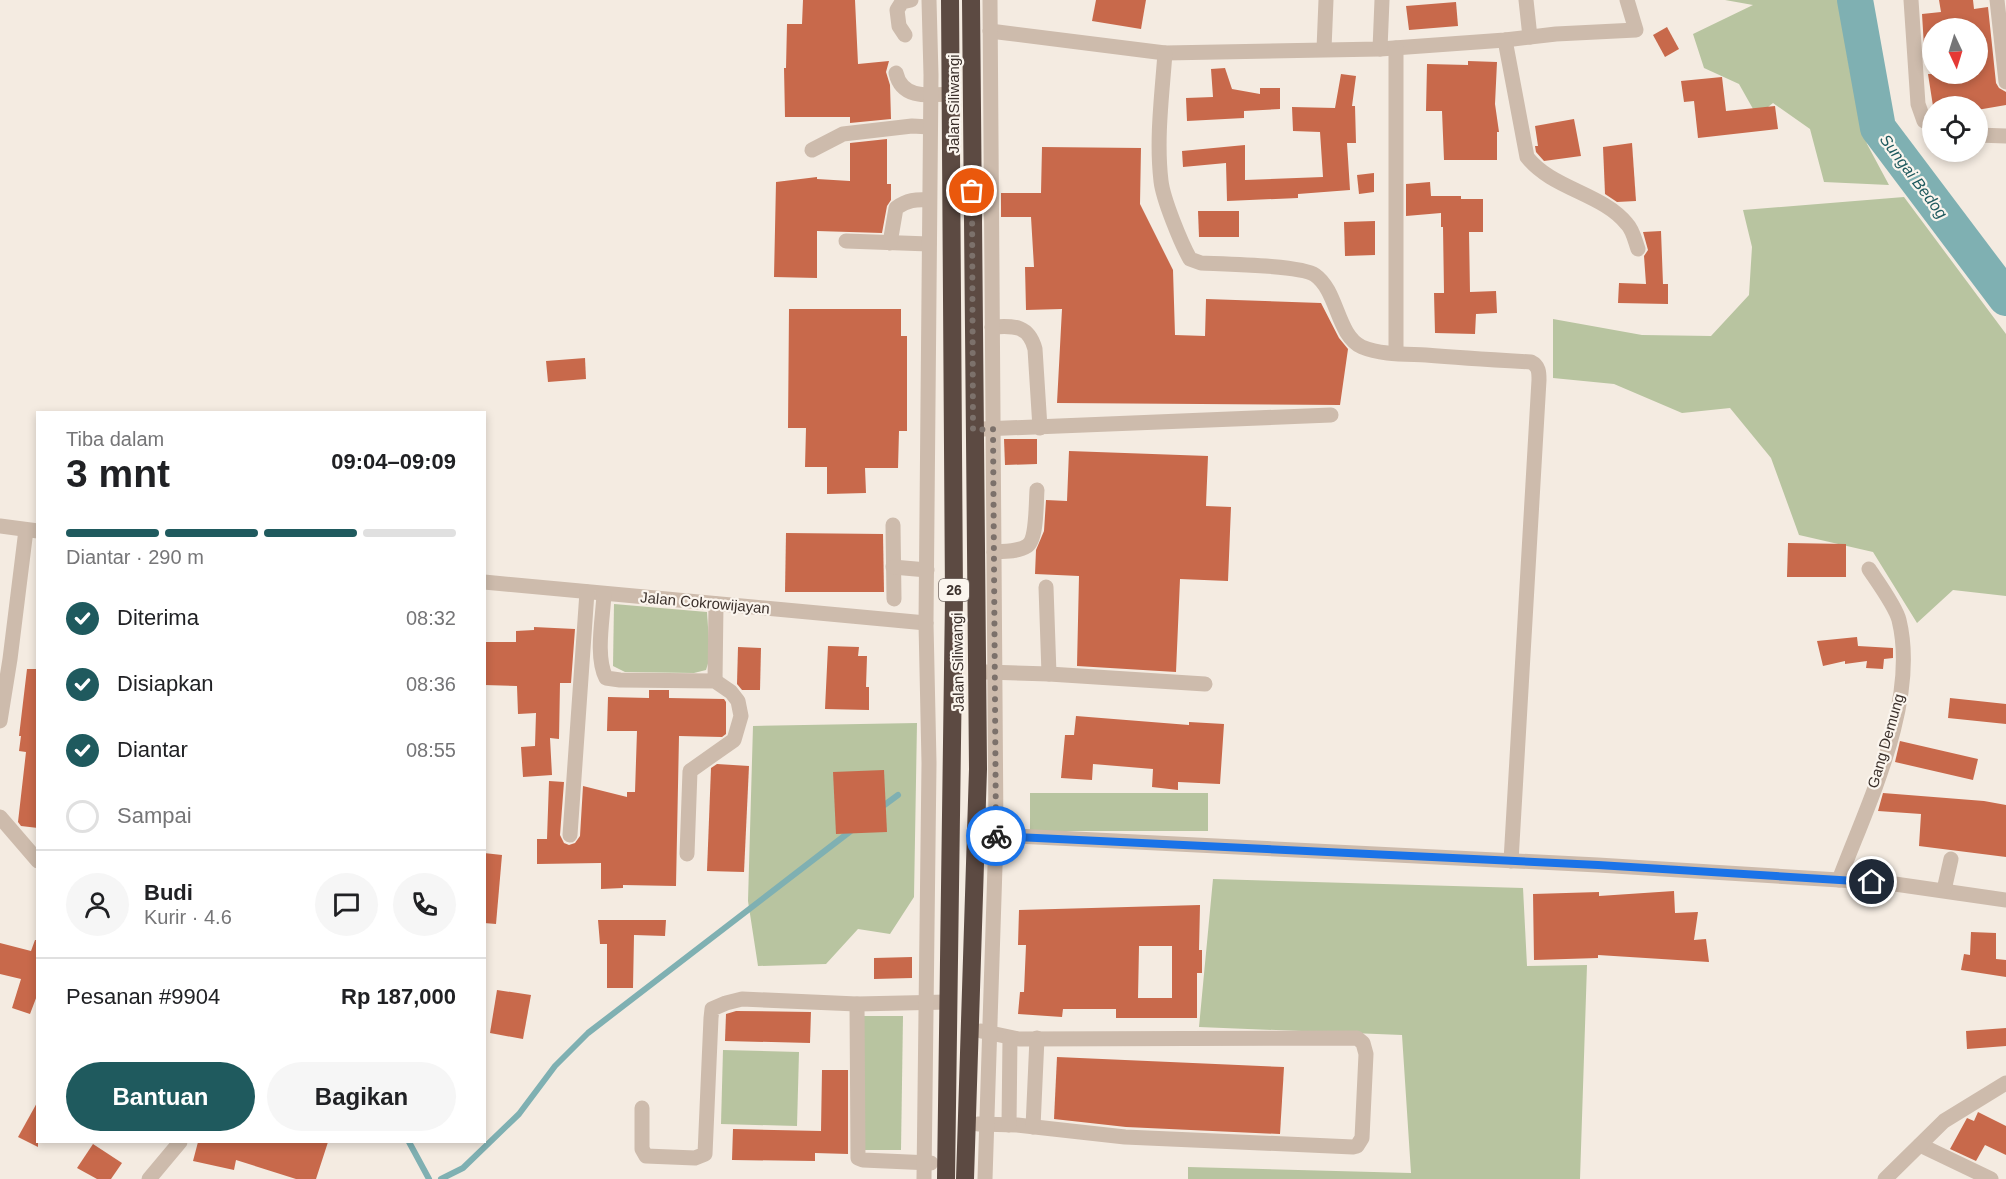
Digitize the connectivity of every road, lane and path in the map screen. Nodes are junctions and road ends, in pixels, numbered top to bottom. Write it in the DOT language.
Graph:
graph roads {
  1 [pos="911,0"];
  2 [pos="921,0"];
  3 [pos="928,0"];
  4 [pos="950,0"];
  5 [pos="971,0"];
  6 [pos="990,0"];
  7 [pos="1326,0"];
  8 [pos="1382,0"];
  9 [pos="1526,0"];
  10 [pos="1627,0"];
  11 [pos="1911,0"];
  12 [pos="1997,0"];
  13 [pos="990,31"];
  14 [pos="905,35"];
  15 [pos="1530,37"];
  16 [pos="1505,40"];
  17 [pos="1396,48"];
  18 [pos="1380,49"];
  19 [pos="1324,50"];
  20 [pos="1165,53"];
  21 [pos="896,73"];
  22 [pos="2006,82"];
  23 [pos="950,94"];
  24 [pos="930,95"];
  25 [pos="1922,115"];
  26 [pos="930,127"];
  27 [pos="1988,135"];
  28 [pos="2006,135"];
  29 [pos="812,150"];
  30 [pos="929,200"];
  31 [pos="846,241"];
  32 [pos="890,243"];
  33 [pos="928,244"];
  34 [pos="1638,249"];
  35 [pos="993,327"];
  36 [pos="1396,353"];
  37 [pos="1331,415"];
  38 [pos="1040,428"];
  39 [pos="993,429"];
  40 [pos="973,430"];
  41 [pos="1036,490"];
  42 [pos="893,525"];
  43 [pos="0,526"];
  44 [pos="32,530"];
  45 [pos="994,552"];
  46 [pos="893,567"];
  47 [pos="1869,569"];
  48 [pos="927,570"];
  49 [pos="486,582"];
  50 [pos="1046,587"];
  51 [pos="586,592"];
  52 [pos="604,594"];
  53 [pos="894,599"];
  54 [pos="716,604"];
  55 [pos="926,623"];
  56 [pos="995,672"];
  57 [pos="976,673"];
  58 [pos="1049,674"];
  59 [pos="715,681"];
  60 [pos="1205,684"];
  61 [pos="0,721"];
  62 [pos="0,817"];
  63 [pos="570,835"];
  64 [pos="996,836"];
  65 [pos="687,854"];
  66 [pos="36,859"];
  67 [pos="1951,859"];
  68 [pos="1511,861"];
  69 [pos="1839,880"];
  70 [pos="1944,890"];
  71 [pos="2006,900"];
  72 [pos="926,1002"];
  73 [pos="948,1002"];
  74 [pos="857,1004"];
  75 [pos="970,1030"];
  76 [pos="989,1032"];
  77 [pos="1010,1038"];
  78 [pos="1037,1038"];
  79 [pos="2006,1083"];
  80 [pos="642,1108"];
  81 [pos="966,1124"];
  82 [pos="986,1124"];
  83 [pos="1009,1125"];
  84 [pos="1033,1126"];
  85 [pos="179,1143"];
  86 [pos="1920,1145"];
  87 [pos="924,1162"];
  88 [pos="946,1171"];
  89 [pos="149,1179"];
  90 [pos="924,1179"];
  91 [pos="965,1179"];
  92 [pos="986,1179"];
  93 [pos="1885,1179"];
  94 [pos="1991,1179"];
  1 -- 14 [label="street"];
  2 -- 3 [label="street"];
  3 -- 24 [label="street"];
  4 -- 23 [label="highway, Jalan Siliwangi / 26"];
  5 -- 40 [label="highway, Jalan Siliwangi / 26"];
  6 -- 13 [label="street"];
  7 -- 19 [label="street"];
  8 -- 18 [label="street"];
  9 -- 15 [label="street"];
  10 -- 15 [label="street"];
  11 -- 25 [label="street"];
  12 -- 22 [label="street"];
  13 -- 20 [label="street"];
  13 -- 35 [label="street"];
  15 -- 16 [label="street"];
  16 -- 17 [label="street"];
  16 -- 34 [label="street"];
  17 -- 18 [label="street"];
  17 -- 36 [label="street"];
  18 -- 19 [label="street"];
  19 -- 20 [label="street"];
  20 -- 36 [label="street"];
  21 -- 24 [label="street"];
  23 -- 24 [label="street"];
  23 -- 73 [label="highway, Jalan Siliwangi / 26"];
  24 -- 26 [label="street"];
  26 -- 29 [label="street"];
  26 -- 30 [label="street"];
  27 -- 28 [label="street"];
  30 -- 32 [label="street"];
  30 -- 33 [label="street"];
  31 -- 32 [label="street"];
  32 -- 33 [label="street"];
  33 -- 48 [label="street"];
  35 -- 38 [label="street"];
  35 -- 39 [label="street"];
  36 -- 68 [label="street"];
  37 -- 38 [label="street"];
  38 -- 39 [label="street"];
  39 -- 40 [label="street"];
  39 -- 45 [label="street"];
  40 -- 57 [label="highway, Jalan Siliwangi / 26"];
  41 -- 45 [label="street"];
  42 -- 46 [label="street"];
  43 -- 44 [label="street"];
  44 -- 61 [label="street"];
  45 -- 56 [label="street"];
  46 -- 48 [label="street"];
  46 -- 53 [label="street"];
  47 -- 69 [label="street, Gang Demung"];
  48 -- 55 [label="street"];
  49 -- 51 [label="street, Jalan Cokrowijayan"];
  50 -- 58 [label="street"];
  51 -- 52 [label="street, Jalan Cokrowijayan"];
  51 -- 63 [label="street"];
  52 -- 54 [label="street, Jalan Cokrowijayan"];
  52 -- 59 [label="street"];
  54 -- 55 [label="street, Jalan Cokrowijayan"];
  54 -- 59 [label="street"];
  55 -- 72 [label="street"];
  56 -- 57 [label="street"];
  56 -- 58 [label="street"];
  56 -- 64 [label="street"];
  57 -- 75 [label="highway, Jalan Siliwangi / 26"];
  58 -- 60 [label="street"];
  59 -- 65 [label="street"];
  62 -- 66 [label="street"];
  64 -- 68 [label="street"];
  64 -- 76 [label="street"];
  67 -- 70 [label="street"];
  68 -- 69 [label="street"];
  69 -- 70 [label="street"];
  70 -- 71 [label="street"];
  72 -- 73 [label="street"];
  72 -- 74 [label="street"];
  72 -- 87 [label="street"];
  73 -- 88 [label="highway, Jalan Siliwangi / 26"];
  74 -- 80 [label="street"];
  74 -- 87 [label="street"];
  75 -- 76 [label="street"];
  75 -- 81 [label="highway, Jalan Siliwangi / 26"];
  76 -- 77 [label="street"];
  76 -- 82 [label="street"];
  77 -- 78 [label="street"];
  77 -- 83 [label="street"];
  78 -- 84 [label="street"];
  78 -- 84 [label="street"];
  79 -- 86 [label="street"];
  81 -- 82 [label="street"];
  81 -- 91 [label="highway, Jalan Siliwangi / 26"];
  82 -- 83 [label="street"];
  82 -- 92 [label="street"];
  83 -- 84 [label="street"];
  85 -- 89 [label="street"];
  86 -- 93 [label="street"];
  86 -- 94 [label="street"];
  87 -- 88 [label="street"];
  87 -- 90 [label="street"];
}
